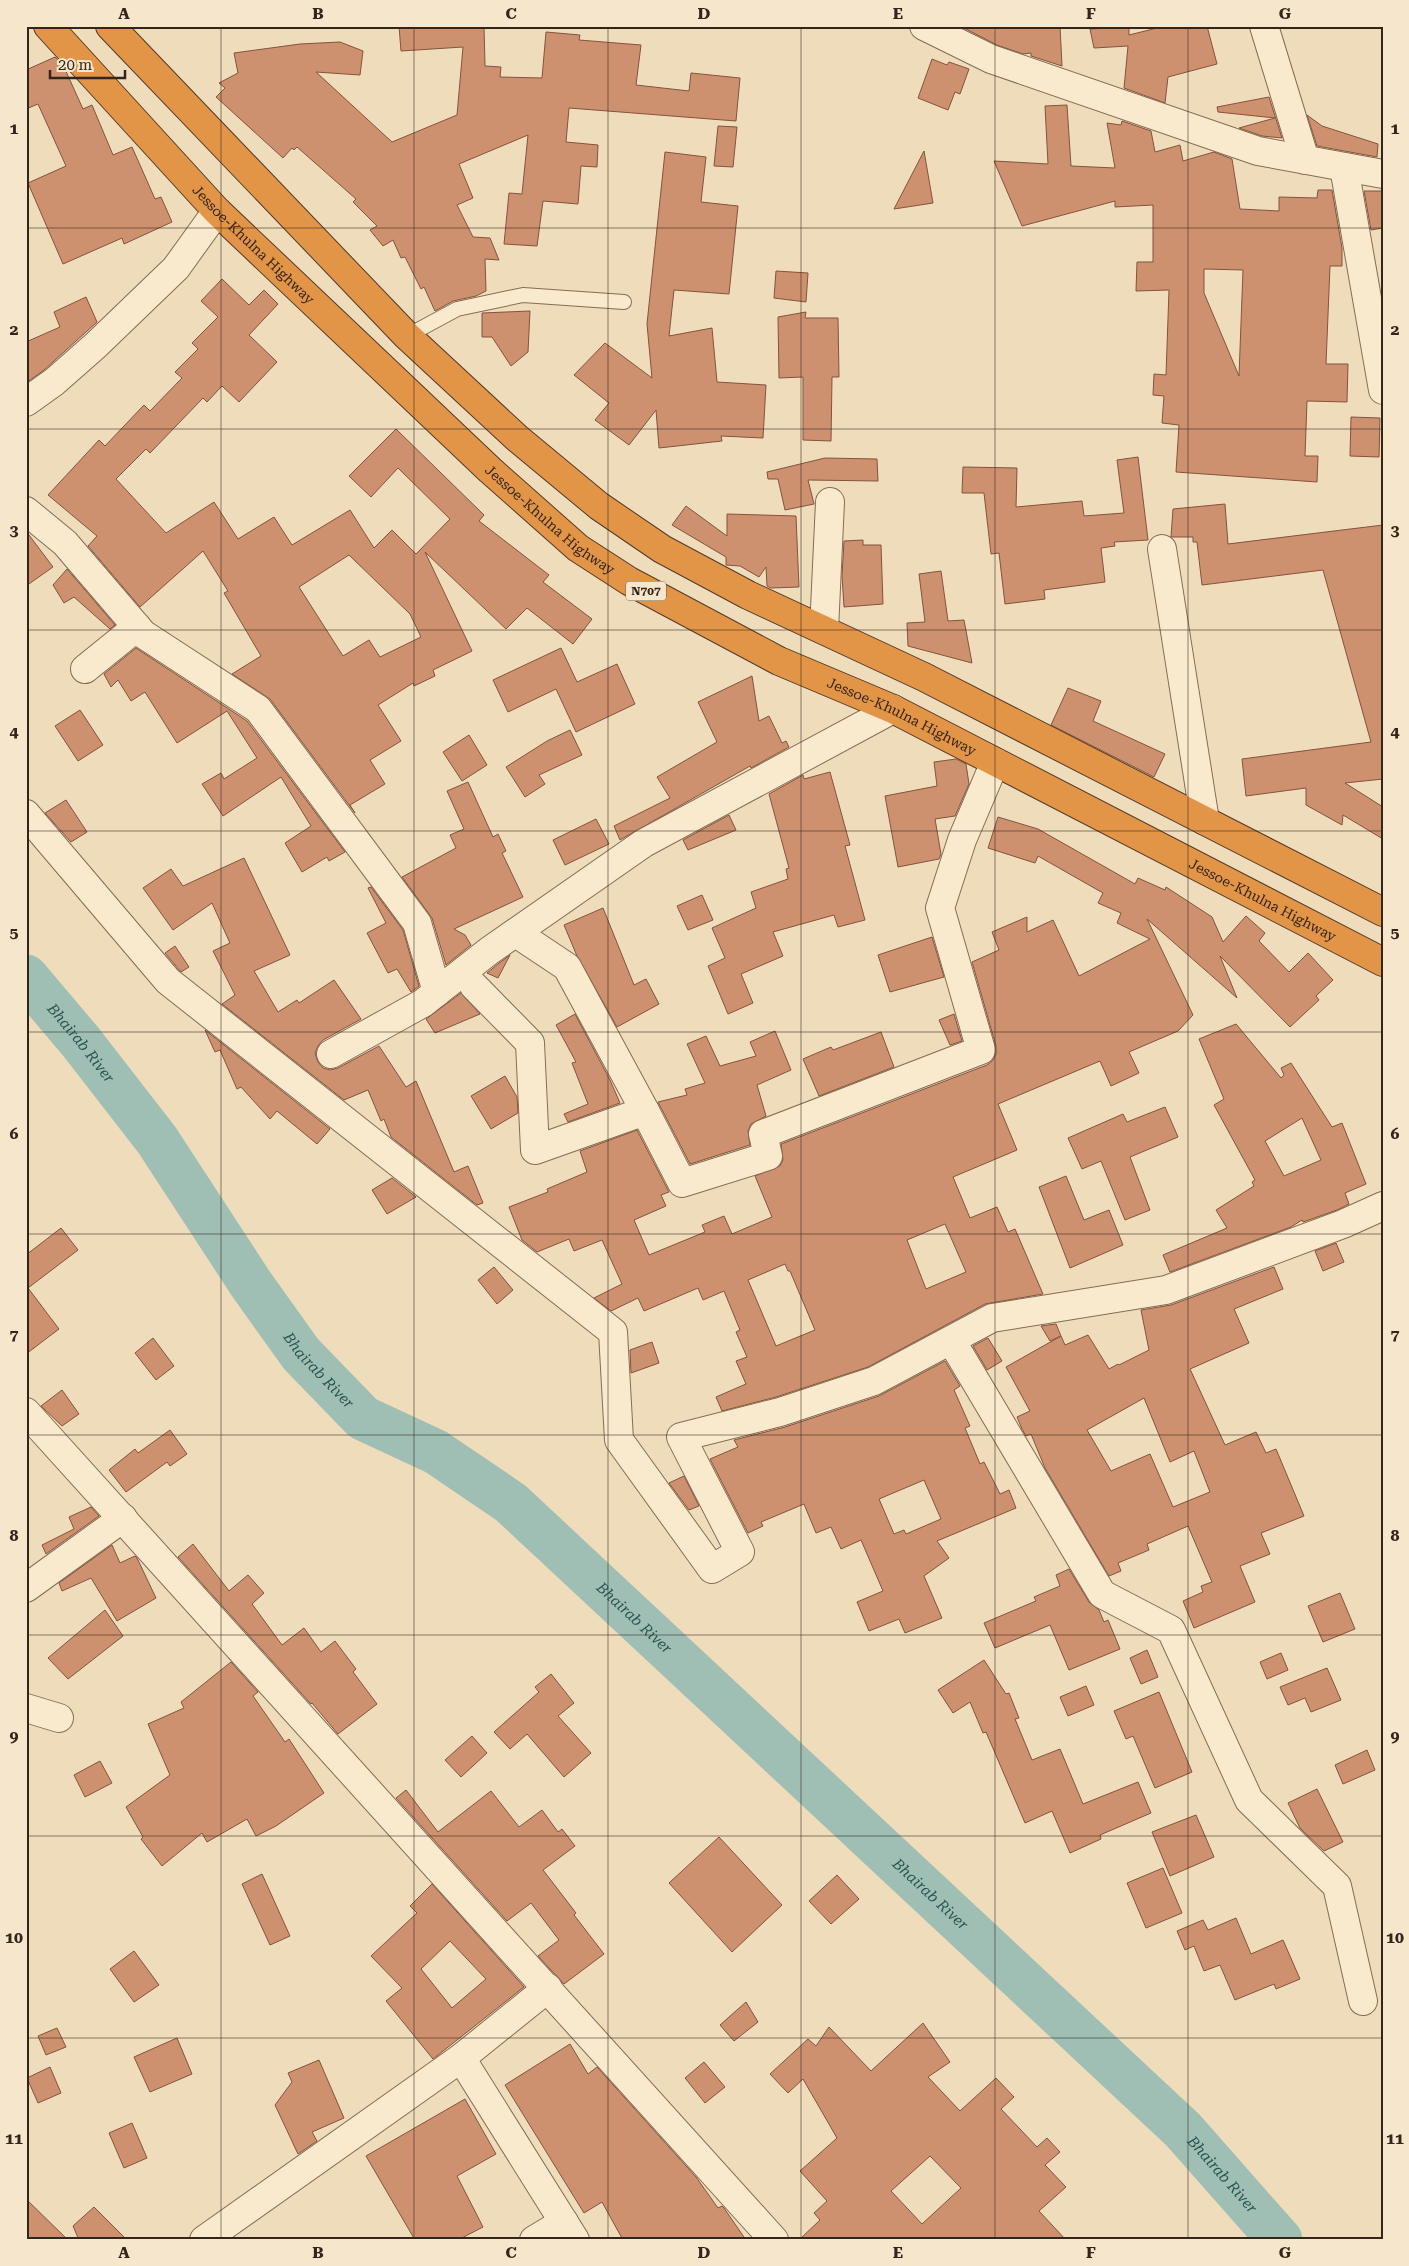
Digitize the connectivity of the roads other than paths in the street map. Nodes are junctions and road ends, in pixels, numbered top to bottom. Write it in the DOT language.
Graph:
graph roads {
  1 [pos="48,26"];
  2 [pos="110,26"];
  3 [pos="924,26"];
  4 [pos="1264,26"];
  5 [pos="1306,160"];
  6 [pos="1344,167"];
  7 [pos="1383,174"];
  8 [pos="217,211"];
  9 [pos="624,302"];
  10 [pos="407,336"];
  11 [pos="1383,390"];
  12 [pos="26,402"];
  13 [pos="830,502"];
  14 [pos="26,511"];
  15 [pos="1162,549"];
  16 [pos="137,626"];
  17 [pos="824,630"];
  18 [pos="84,669"];
  19 [pos="894,709"];
  20 [pos="995,762"];
  21 [pos="26,814"];
  22 [pos="1205,821"];
  23 [pos="1383,912"];
  24 [pos="516,933"];
  25 [pos="1383,962"];
  26 [pos="474,986"];
  27 [pos="437,992"];
  28 [pos="331,1054"];
  29 [pos="645,1110"];
  30 [pos="1383,1206"];
  31 [pos="957,1350"];
  32 [pos="26,1412"];
  33 [pos="122,1518"];
  34 [pos="26,1588"];
  35 [pos="26,1708"];
  36 [pos="59,1718"];
  37 [pos="548,1988"];
  38 [pos="1363,2001"];
  39 [pos="461,2058"];
  40 [pos="569,2231"];
  41 [pos="204,2240"];
  42 [pos="534,2240"];
  43 [pos="774,2240"];
  1 -- 8 [label="highway, Jessoe-Khulna Highway / N707"];
  2 -- 10 [label="highway"];
  3 -- 5 [label="street"];
  4 -- 5 [label="street"];
  5 -- 6 [label="street"];
  6 -- 7 [label="street"];
  6 -- 11 [label="street"];
  8 -- 12 [label="street"];
  8 -- 19 [label="highway, Jessoe-Khulna Highway / N707"];
  9 -- 10 [label="lane"];
  10 -- 17 [label="highway"];
  13 -- 17 [label="street"];
  14 -- 16 [label="street"];
  15 -- 22 [label="street"];
  16 -- 18 [label="street"];
  16 -- 27 [label="street"];
  17 -- 22 [label="highway"];
  19 -- 20 [label="highway, Jessoe-Khulna Highway / N707"];
  19 -- 24 [label="street"];
  20 -- 25 [label="highway, Jessoe-Khulna Highway / N707"];
  20 -- 29 [label="street"];
  21 -- 30 [label="street"];
  22 -- 23 [label="highway"];
  24 -- 27 [label="street"];
  24 -- 29 [label="street"];
  26 -- 29 [label="street"];
  27 -- 28 [label="street"];
  31 -- 38 [label="street"];
  32 -- 33 [label="street"];
  33 -- 34 [label="street"];
  33 -- 37 [label="street"];
  35 -- 36 [label="street"];
  37 -- 39 [label="street"];
  37 -- 43 [label="street"];
  39 -- 40 [label="street"];
  39 -- 41 [label="street"];
  40 -- 42 [label="street"];
}
